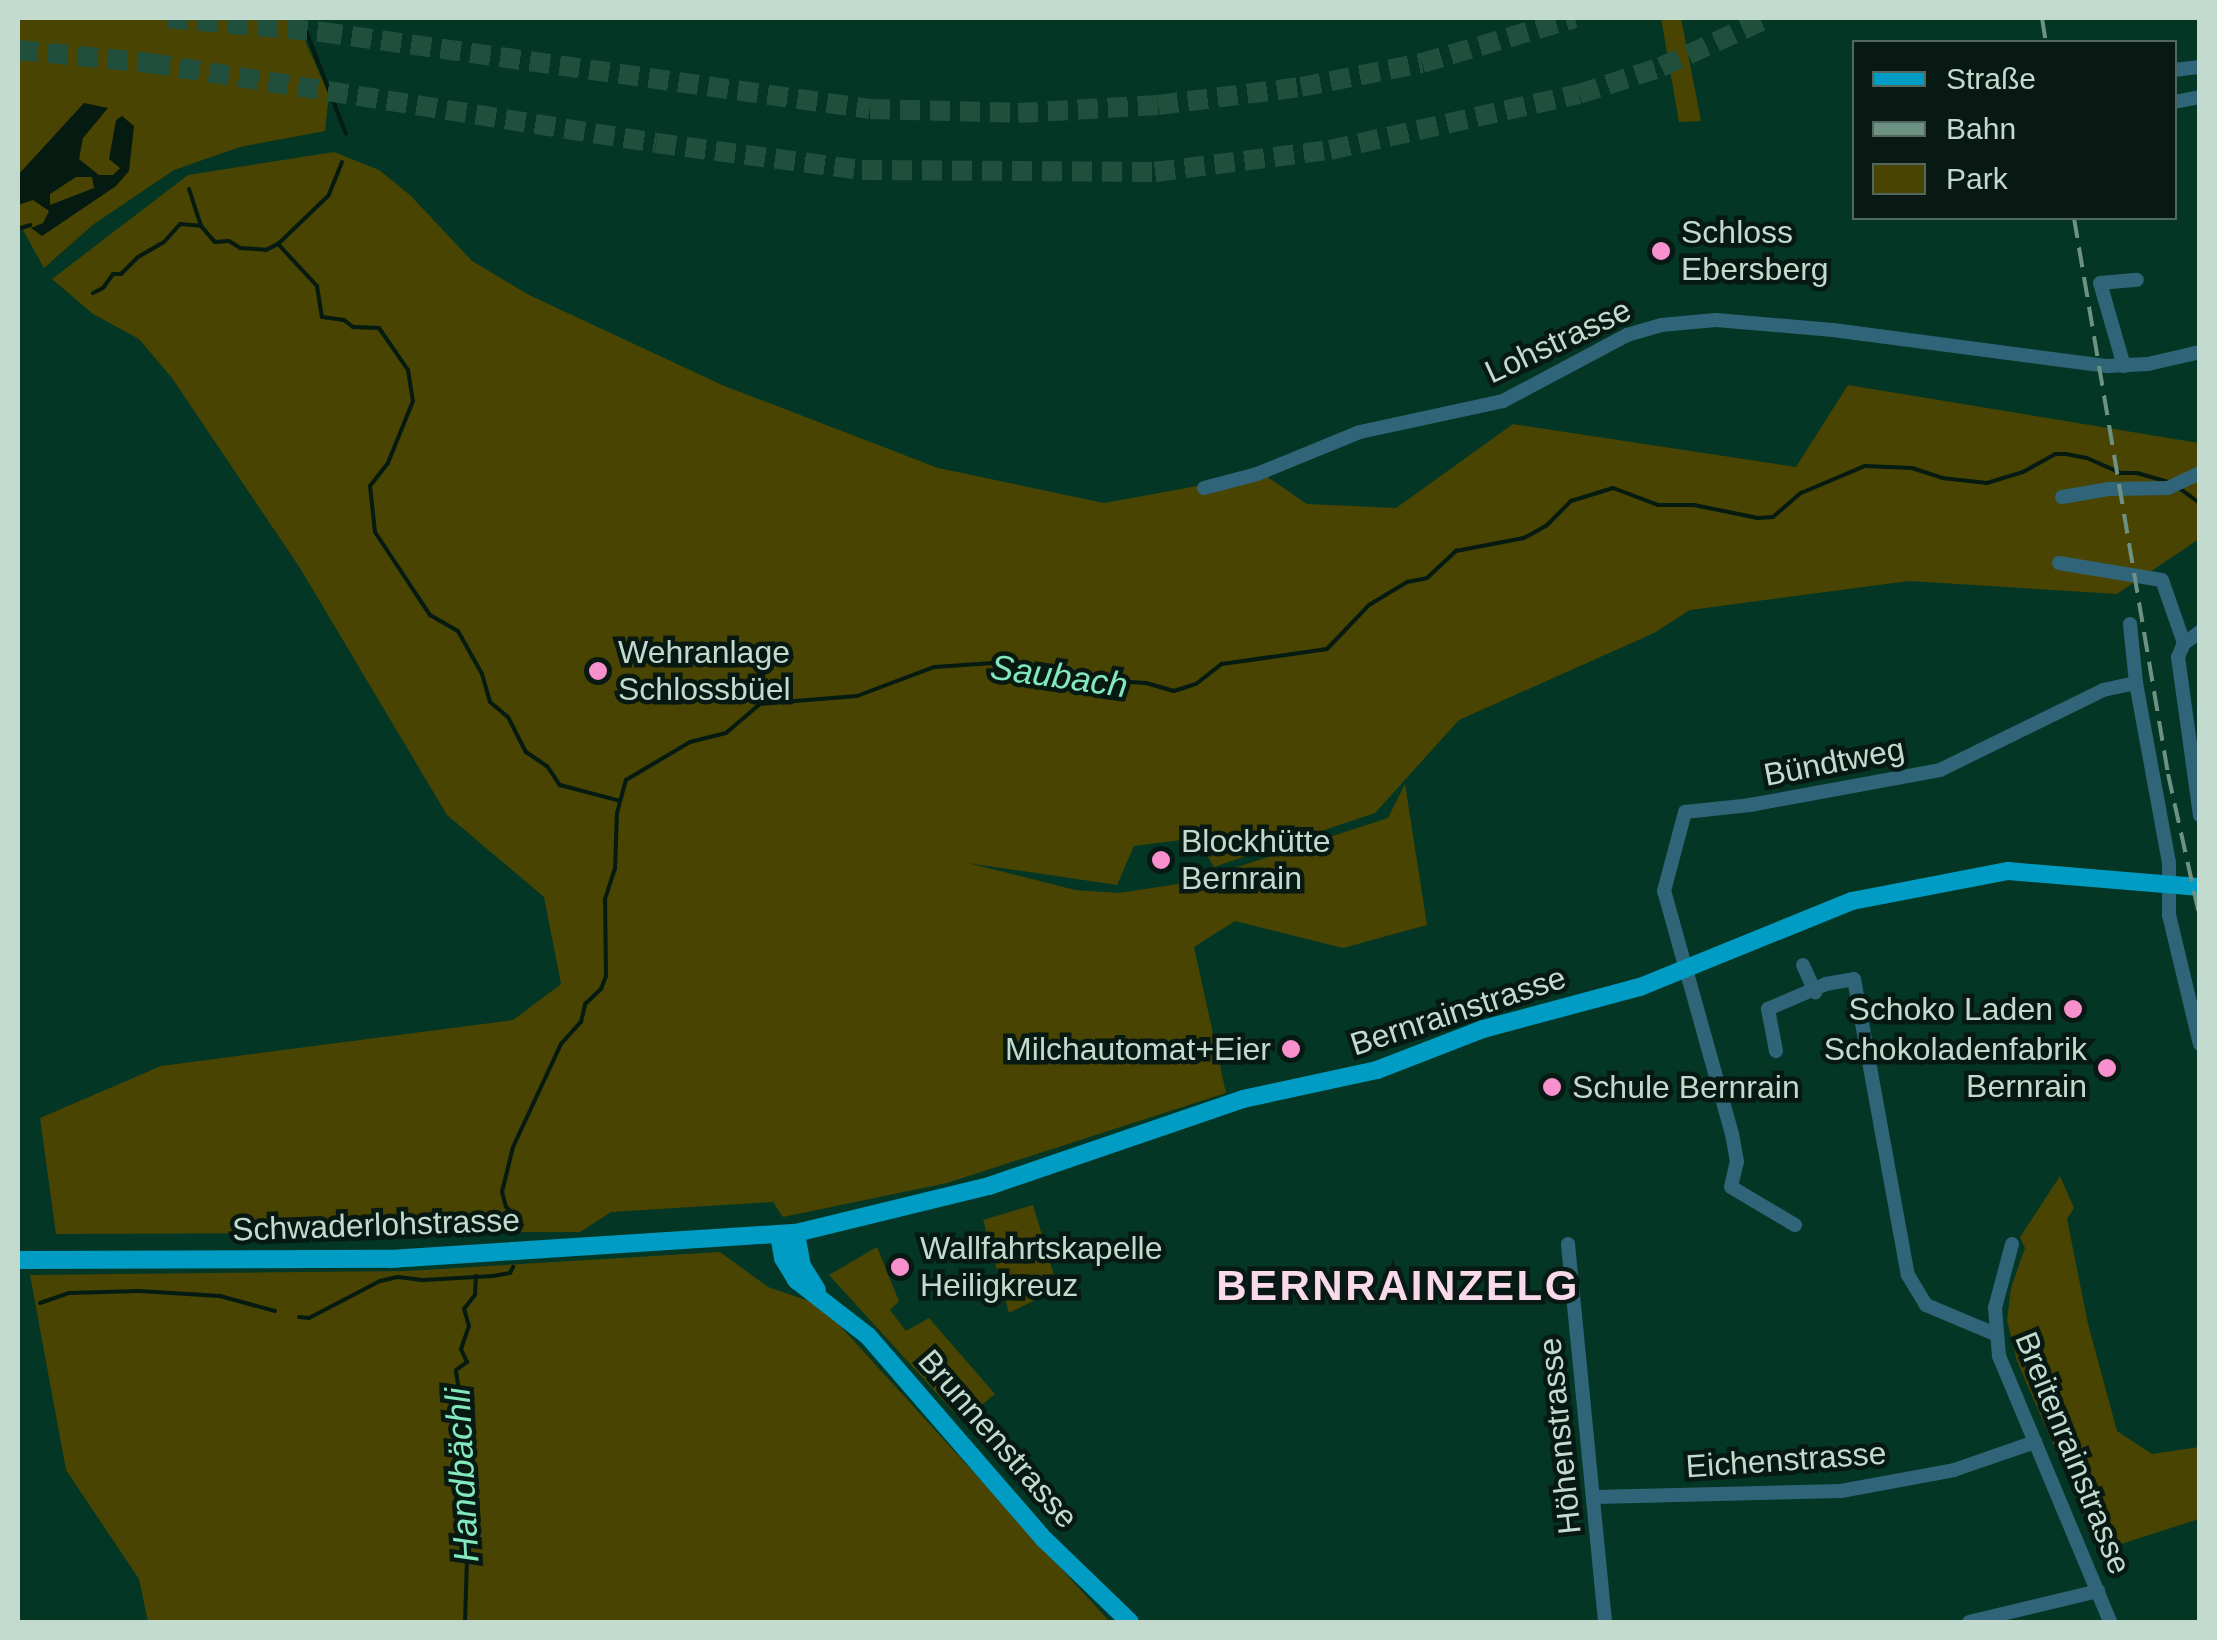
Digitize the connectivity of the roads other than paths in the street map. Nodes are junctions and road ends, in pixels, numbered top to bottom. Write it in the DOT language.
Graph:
graph roads {
  1 [pos="2137,280"];
  2 [pos="2200,352"];
  3 [pos="2124,366"];
  4 [pos="2200,473"];
  5 [pos="1204,488"];
  6 [pos="2062,497"];
  7 [pos="2059,563"];
  8 [pos="2130,624"];
  9 [pos="2200,632"];
  10 [pos="2184,643"];
  11 [pos="2136,683"];
  12 [pos="2193,726"];
  13 [pos="2200,814"];
  14 [pos="2168,887"];
  15 [pos="2200,887"];
  16 [pos="1804,965"];
  17 [pos="1685,969"];
  18 [pos="1815,992"];
  19 [pos="2200,1044"];
  20 [pos="1776,1051"];
  21 [pos="1794,1225"];
  22 [pos="787,1234"];
  23 [pos="735,1240"];
  24 [pos="1568,1244"];
  25 [pos="2012,1244"];
  26 [pos="18,1260"];
  27 [pos="1993,1333"];
  28 [pos="2035,1442"];
  29 [pos="1595,1497"];
  30 [pos="2098,1590"];
  31 [pos="1130,1622"];
  32 [pos="1605,1622"];
  33 [pos="1969,1622"];
  34 [pos="2110,1622"];
  1 -- 3 [label="street"];
  2 -- 3 [label="street, Lohstrasse"];
  3 -- 5 [label="street, Lohstrasse"];
  4 -- 6 [label="street"];
  7 -- 10 [label="street"];
  8 -- 11 [label="street"];
  9 -- 10 [label="street"];
  10 -- 12 [label="street"];
  11 -- 14 [label="street"];
  11 -- 17 [label="street, Bündtweg"];
  12 -- 13 [label="street"];
  14 -- 15 [label="main road, Bernrainstrasse"];
  14 -- 17 [label="main road, Bernrainstrasse"];
  14 -- 19 [label="street"];
  16 -- 18 [label="street"];
  17 -- 21 [label="street"];
  17 -- 22 [label="main road, Bernrainstrasse"];
  18 -- 20 [label="street"];
  18 -- 27 [label="street"];
  22 -- 23 [label="main road, Bernrainstrasse"];
  22 -- 31 [label="main road, Brunnenstrasse"];
  23 -- 26 [label="main road, Schwaderlohstrasse"];
  24 -- 29 [label="street, Höhenstrasse"];
  25 -- 27 [label="street, Breitenrainstrasse"];
  27 -- 28 [label="street, Breitenrainstrasse"];
  28 -- 29 [label="street, Eichenstrasse"];
  28 -- 30 [label="street, Breitenrainstrasse"];
  29 -- 32 [label="street, Höhenstrasse"];
  30 -- 33 [label="street"];
  30 -- 34 [label="street, Breitenrainstrasse"];
}
